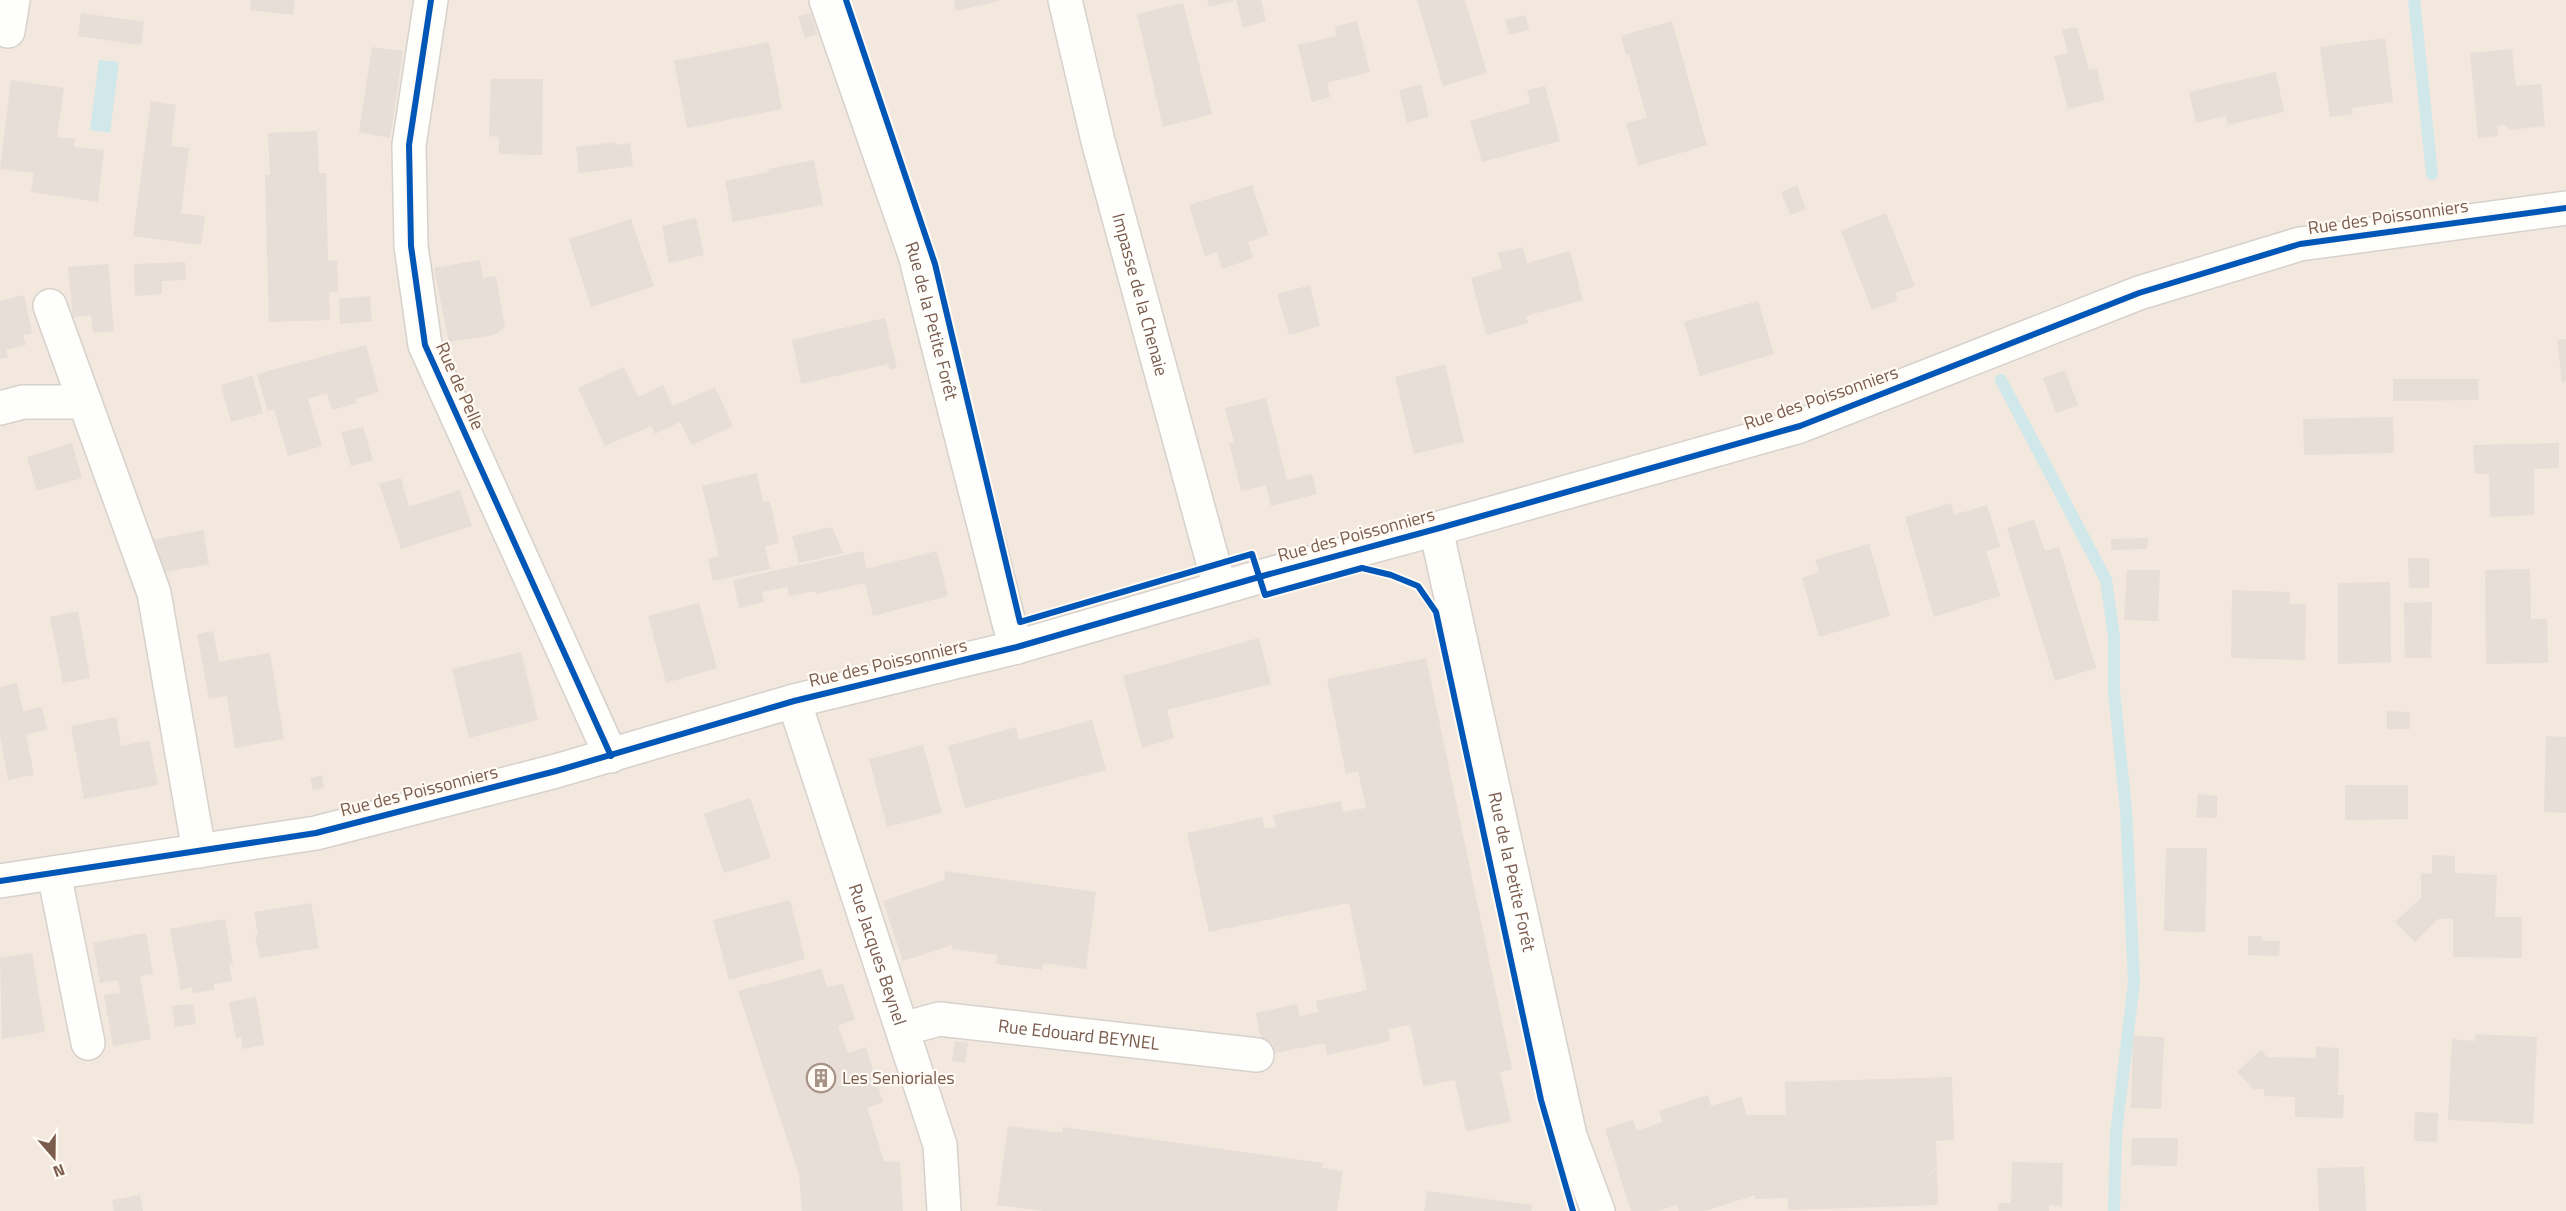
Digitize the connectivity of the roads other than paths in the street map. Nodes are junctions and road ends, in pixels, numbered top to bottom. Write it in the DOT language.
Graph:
graph roads {
  1 [pos="431,0"];
  2 [pos="826,0"];
  3 [pos="1065,0"];
  4 [pos="2566,208"];
  5 [pos="50,306"];
  6 [pos="85,402"];
  7 [pos="0,408"];
  8 [pos="1436,530"];
  9 [pos="1220,588"];
  10 [pos="1017,647"];
  11 [pos="794,701"];
  12 [pos="611,756"];
  13 [pos="200,851"];
  14 [pos="54,873"];
  15 [pos="0,881"];
  16 [pos="903,1029"];
  17 [pos="88,1043"];
  18 [pos="1257,1055"];
  19 [pos="944,1211"];
  20 [pos="1598,1211"];
  1 -- 12 [label="street, Rue de Pelle"];
  2 -- 10 [label="street, Rue de la Petite Forêt"];
  3 -- 9 [label="street, Impasse de la Chenaie"];
  4 -- 8 [label="street, Rue des Poissonniers"];
  5 -- 6 [label="street"];
  6 -- 7 [label="street"];
  6 -- 13 [label="street"];
  8 -- 9 [label="street, Rue des Poissonniers"];
  8 -- 20 [label="street, Rue de la Petite Forêt"];
  9 -- 10 [label="street, Rue des Poissonniers"];
  10 -- 11 [label="street, Rue des Poissonniers"];
  11 -- 12 [label="street, Rue des Poissonniers"];
  11 -- 16 [label="street, Rue Jacques Beynel"];
  12 -- 13 [label="street, Rue des Poissonniers"];
  13 -- 14 [label="street, Rue des Poissonniers"];
  14 -- 15 [label="street, Rue des Poissonniers"];
  14 -- 17 [label="street"];
  16 -- 18 [label="street, Rue Edouard BEYNEL"];
  16 -- 19 [label="street, Rue Jacques Beynel"];
}
